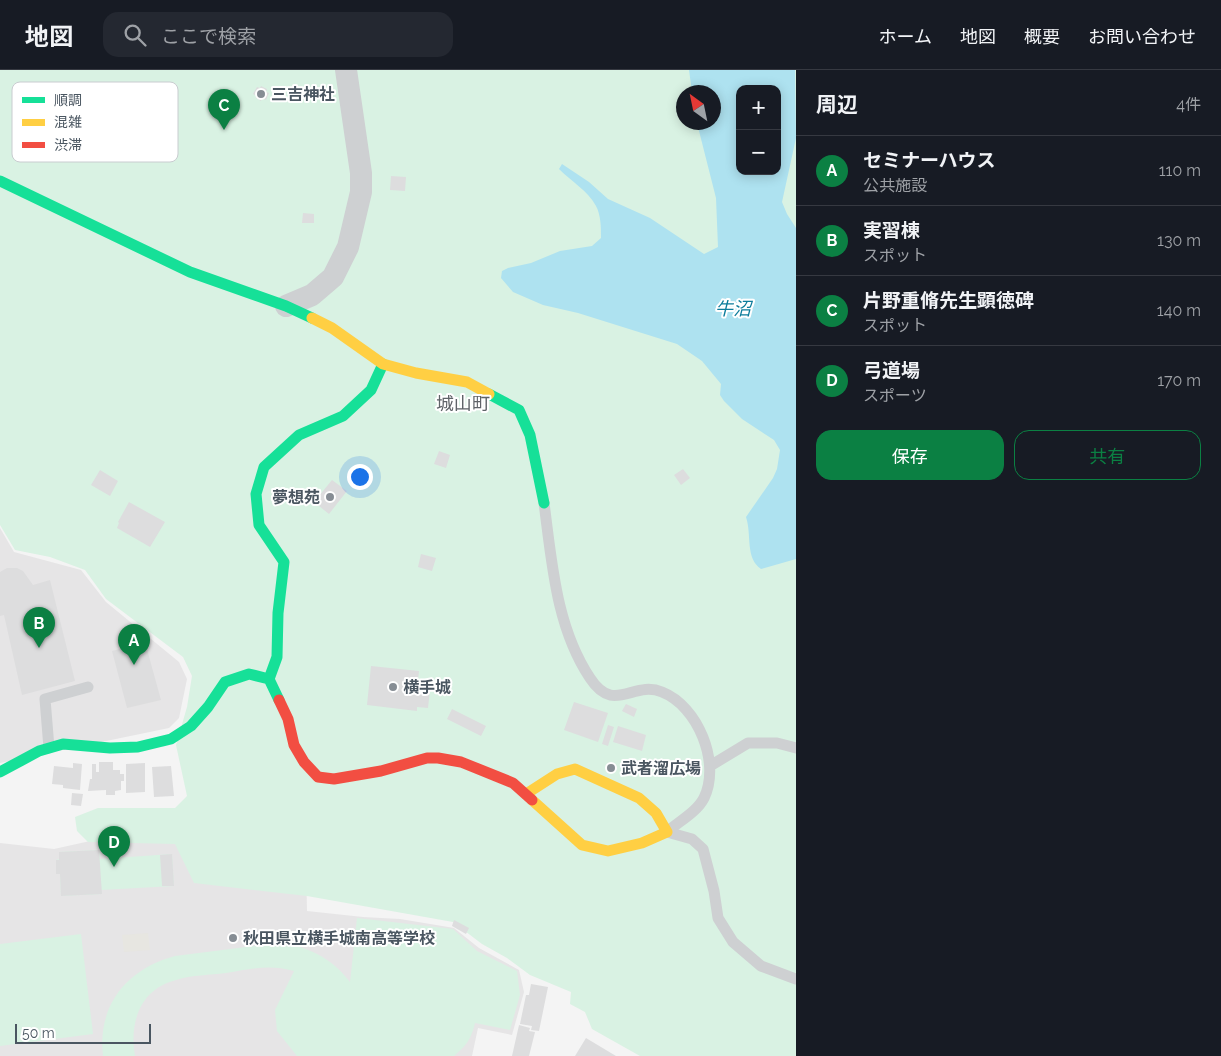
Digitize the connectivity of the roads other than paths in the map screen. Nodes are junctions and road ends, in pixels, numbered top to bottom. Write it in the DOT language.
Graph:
graph roads {
  1 [pos="346,70"];
  2 [pos="0,181"];
  3 [pos="286,306"];
  4 [pos="383,364"];
  5 [pos="544,503"];
  6 [pos="268,679"];
  7 [pos="88,687"];
  8 [pos="49,748"];
  9 [pos="796,748"];
  10 [pos="710,766"];
  11 [pos="0,772"];
  12 [pos="526,794"];
  13 [pos="667,832"];
  14 [pos="796,979"];
  1 -- 3 [label="street"];
  2 -- 3 [label="street"];
  3 -- 4 [label="street"];
  4 -- 5 [label="street"];
  4 -- 6 [label="street"];
  5 -- 10 [label="lane"];
  6 -- 8 [label="street"];
  6 -- 12 [label="street"];
  7 -- 8 [label="lane"];
  8 -- 11 [label="street"];
  9 -- 10 [label="lane"];
  10 -- 13 [label="lane"];
  12 -- 13 [label="street"];
  12 -- 13 [label="street"];
  13 -- 14 [label="lane"];
}
